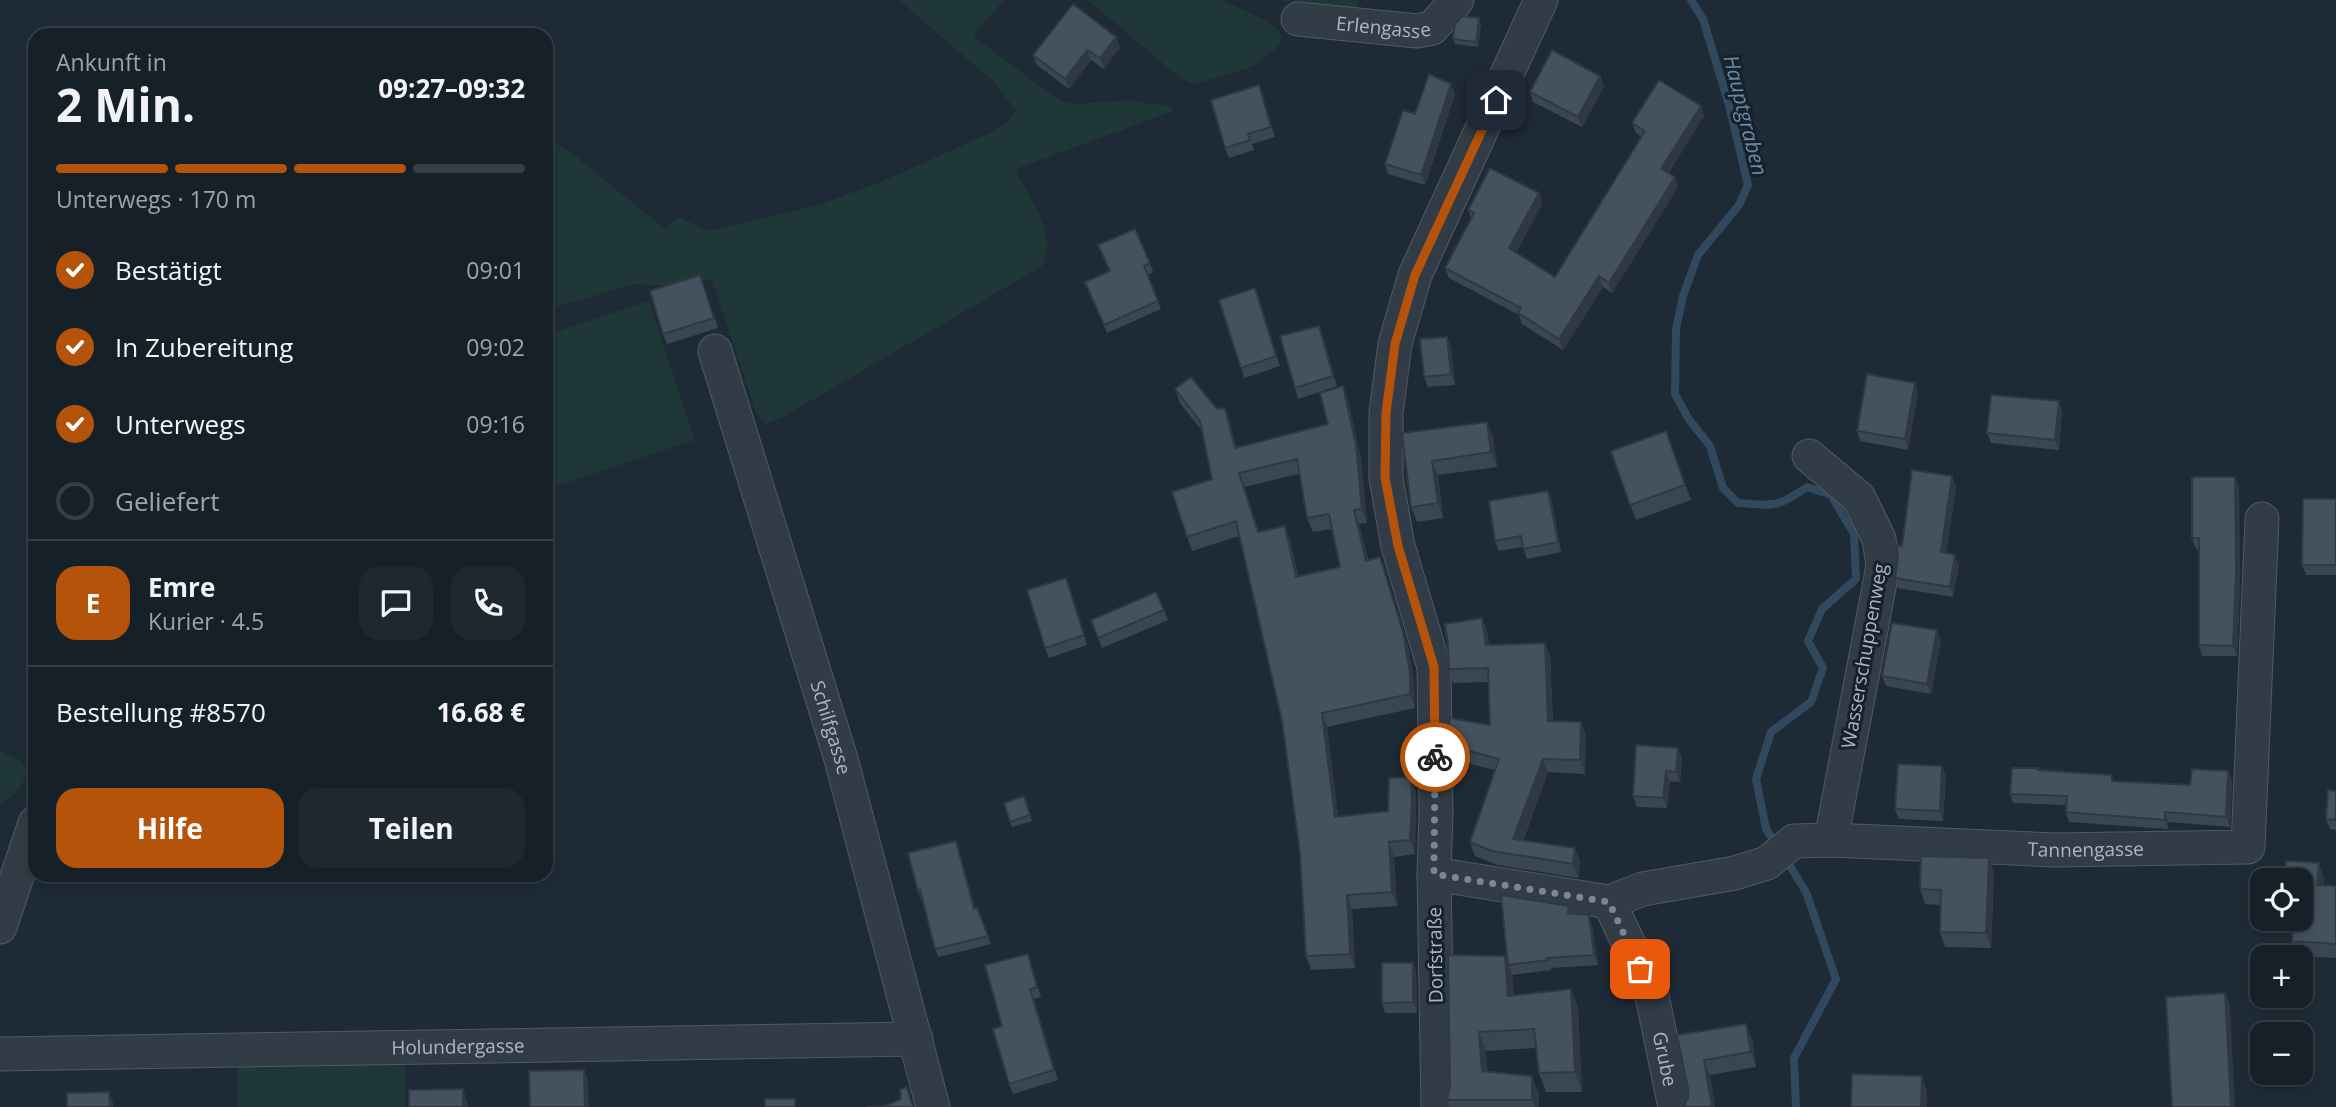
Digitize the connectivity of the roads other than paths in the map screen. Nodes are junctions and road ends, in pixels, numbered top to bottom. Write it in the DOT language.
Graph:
graph roads {
  1 [pos="1457,0"];
  2 [pos="1541,0"];
  3 [pos="1298,19"];
  4 [pos="715,351"];
  5 [pos="1809,456"];
  6 [pos="2262,519"];
  7 [pos="1831,840"];
  8 [pos="28,844"];
  9 [pos="1434,874"];
  10 [pos="1609,902"];
  11 [pos="0,927"];
  12 [pos="916,1039"];
  13 [pos="0,1054"];
  14 [pos="933,1107"];
  15 [pos="1438,1107"];
  16 [pos="1675,1107"];
  1 -- 3 [label="street, Erlengasse"];
  2 -- 9 [label="street, Dorfstraße"];
  4 -- 12 [label="street, Schilfgasse"];
  5 -- 7 [label="street, Wasserschuppenweg"];
  6 -- 7 [label="street, Tannengasse"];
  7 -- 10 [label="street, Tannengasse"];
  8 -- 11 [label="street"];
  9 -- 10 [label="street"];
  9 -- 15 [label="street, Dorfstraße"];
  10 -- 16 [label="street, Grube"];
  12 -- 13 [label="street, Holundergasse"];
  12 -- 14 [label="street, Schilfgasse"];
}
